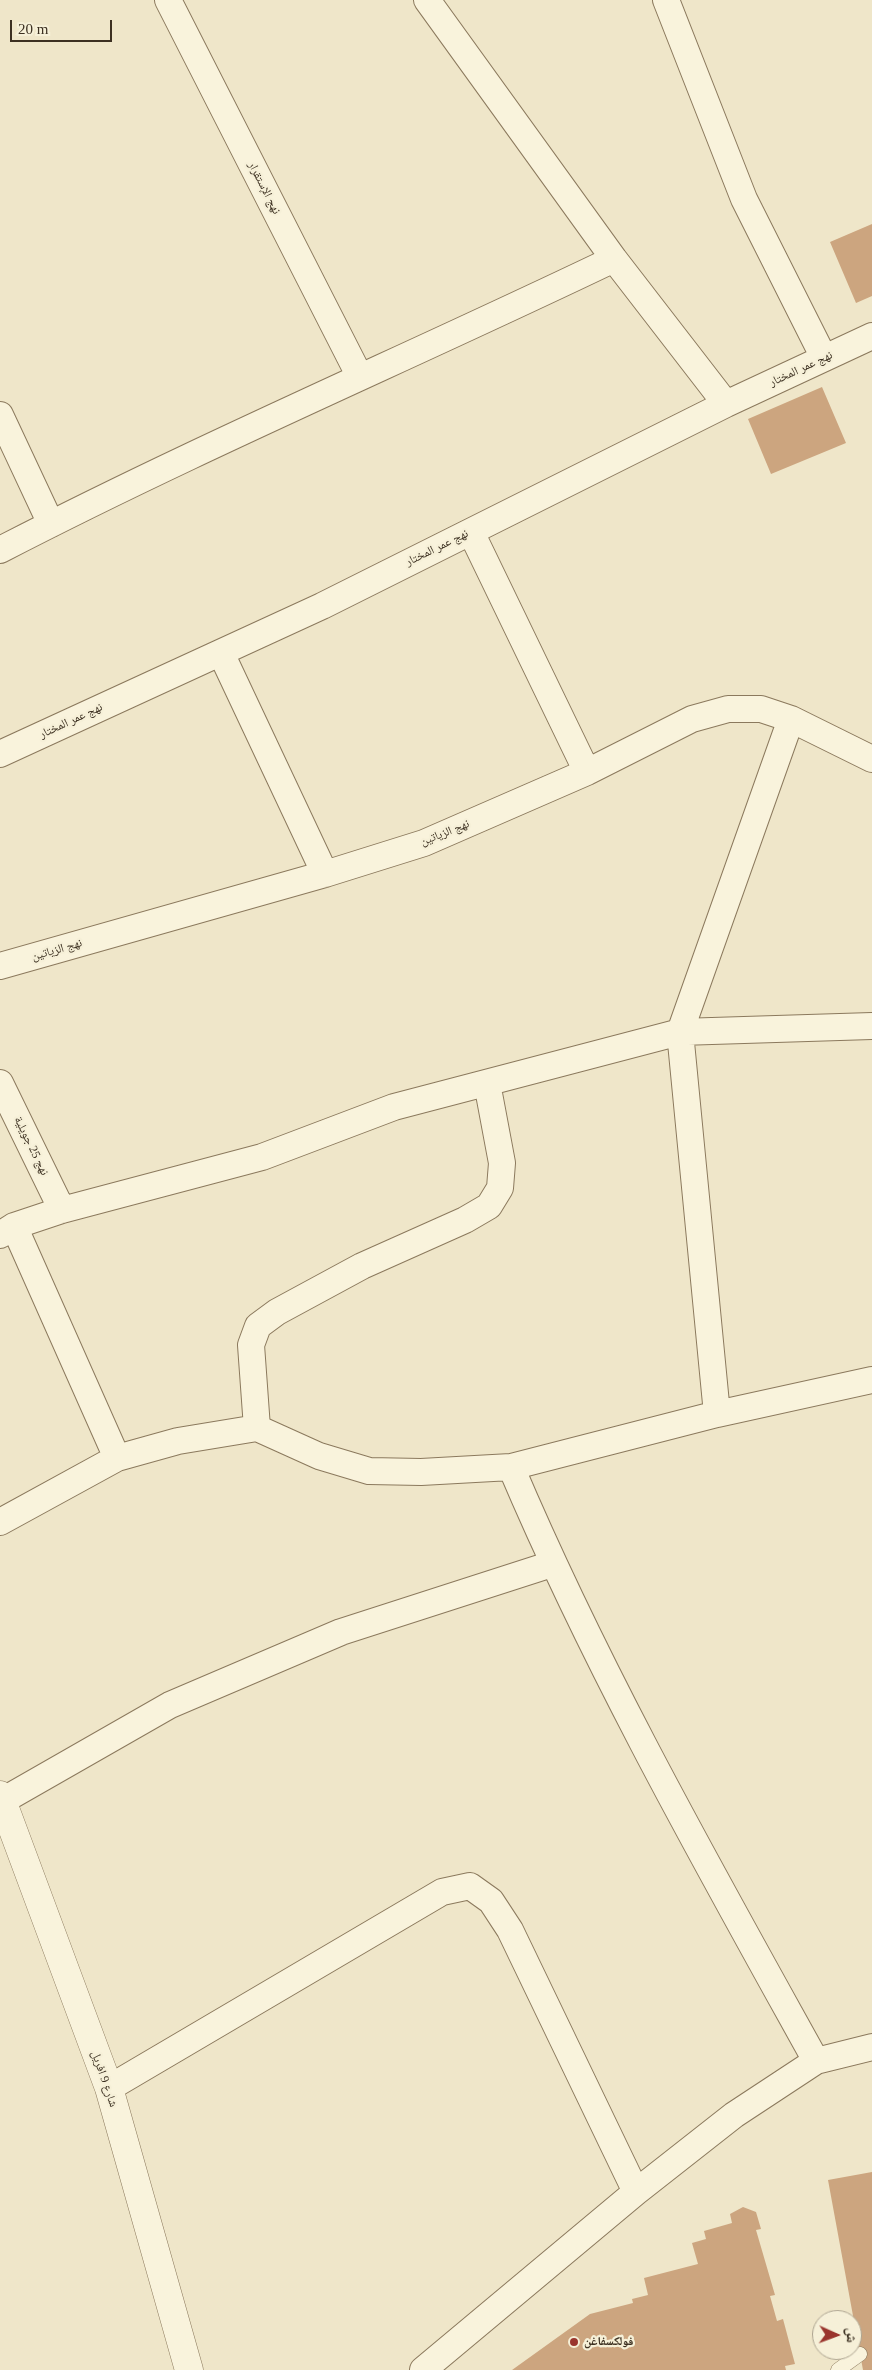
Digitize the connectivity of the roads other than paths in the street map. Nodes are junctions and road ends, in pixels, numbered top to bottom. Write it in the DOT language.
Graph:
graph roads {
  1 [pos="168,0"];
  2 [pos="426,0"];
  3 [pos="666,0"];
  4 [pos="614,259"];
  5 [pos="872,336"];
  6 [pos="824,358"];
  7 [pos="360,377"];
  8 [pos="726,404"];
  9 [pos="0,415"];
  10 [pos="51,524"];
  11 [pos="471,532"];
  12 [pos="0,550"];
  13 [pos="221,653"];
  14 [pos="791,719"];
  15 [pos="0,754"];
  16 [pos="872,759"];
  17 [pos="588,772"];
  18 [pos="325,874"];
  19 [pos="0,966"];
  20 [pos="872,1026"];
  21 [pos="680,1032"];
  22 [pos="0,1082"];
  23 [pos="487,1083"];
  24 [pos="62,1210"];
  25 [pos="7,1230"];
  26 [pos="872,1380"];
  27 [pos="717,1414"];
  28 [pos="257,1428"];
  29 [pos="117,1458"];
  30 [pos="511,1467"];
  31 [pos="0,1522"];
  32 [pos="552,1564"];
  33 [pos="1,1798"];
  34 [pos="872,2047"];
  35 [pos="816,2061"];
  36 [pos="108,2088"];
  37 [pos="636,2192"];
  38 [pos="852,2360"];
  39 [pos="189,2370"];
  40 [pos="423,2370"];
  41 [pos="838,2370"];
  1 -- 7 [label="street, نهج الإستقرار"];
  2 -- 4 [label="street"];
  3 -- 6 [label="street"];
  4 -- 7 [label="street"];
  4 -- 8 [label="street"];
  5 -- 6 [label="street, نهج عمر المختار"];
  6 -- 8 [label="street, نهج عمر المختار"];
  7 -- 10 [label="street"];
  8 -- 11 [label="street, نهج عمر المختار"];
  9 -- 10 [label="street"];
  10 -- 12 [label="street"];
  11 -- 13 [label="street, نهج عمر المختار"];
  11 -- 17 [label="street"];
  13 -- 15 [label="street, نهج عمر المختار"];
  13 -- 18 [label="street"];
  14 -- 16 [label="street, نهج الزياتين"];
  14 -- 17 [label="street, نهج الزياتين"];
  14 -- 21 [label="street"];
  17 -- 18 [label="street, نهج الزياتين"];
  18 -- 19 [label="street, نهج الزياتين"];
  20 -- 21 [label="street"];
  21 -- 23 [label="street"];
  21 -- 27 [label="street"];
  22 -- 24 [label="street, نهج 25 جويلية"];
  23 -- 24 [label="street"];
  23 -- 28 [label="street"];
  24 -- 25 [label="street"];
  25 -- 29 [label="street"];
  26 -- 27 [label="street"];
  27 -- 30 [label="street"];
  28 -- 29 [label="street"];
  28 -- 30 [label="street"];
  29 -- 31 [label="street"];
  30 -- 32 [label="street"];
  32 -- 33 [label="street"];
  32 -- 35 [label="street"];
  33 -- 36 [label="street, شارع 9 افريل"];
  34 -- 35 [label="street"];
  35 -- 37 [label="street"];
  36 -- 37 [label="street"];
  36 -- 39 [label="street, شارع 9 افريل"];
  37 -- 40 [label="street"];
  38 -- 41 [label="lane"];
}
